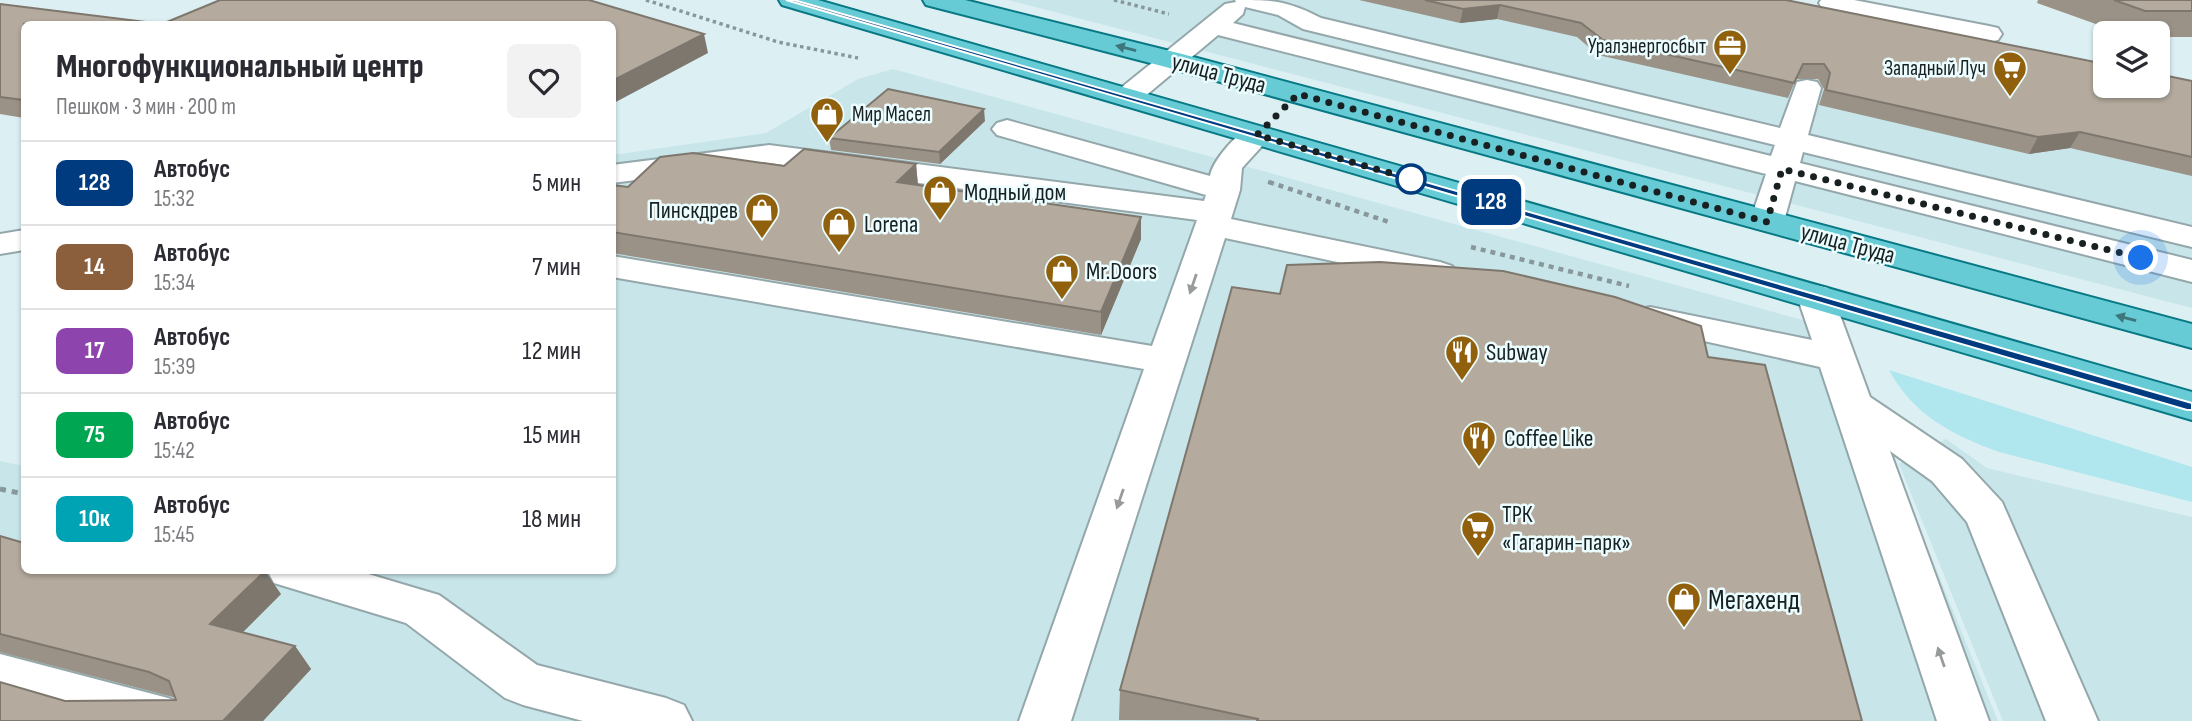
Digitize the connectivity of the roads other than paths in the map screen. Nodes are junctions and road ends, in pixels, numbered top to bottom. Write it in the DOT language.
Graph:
graph roads {
  1 [pos="791,0"];
  2 [pos="935,0"];
  3 [pos="1246,0"];
  4 [pos="1827,9"];
  5 [pos="1214,26"];
  6 [pos="1989,34"];
  7 [pos="1172,60"];
  8 [pos="1807,88"];
  9 [pos="1298,94"];
  10 [pos="1127,97"];
  11 [pos="1007,129"];
  12 [pos="1257,135"];
  13 [pos="1790,139"];
  14 [pos="1782,169"];
  15 [pos="616,173"];
  16 [pos="1218,209"];
  17 [pos="1767,222"];
  18 [pos="21,240"];
  19 [pos="0,244"];
  20 [pos="2190,246"];
  21 [pos="616,267"];
  22 [pos="2192,271"];
  23 [pos="1471,280"];
  24 [pos="1815,296"];
  25 [pos="1620,312"];
  26 [pos="2192,336"];
  27 [pos="1837,358"];
  28 [pos="1167,361"];
  29 [pos="1851,403"];
  30 [pos="2192,406"];
  31 [pos="304,574"];
  32 [pos="0,675"];
  33 [pos="168,721"];
  34 [pos="666,721"];
  35 [pos="1045,721"];
  36 [pos="1963,721"];
  37 [pos="2072,721"];
  1 -- 10 [label="main road, улица Труда"];
  7 -- 2 [label="main road, улица Труда, one-way"];
  3 -- 5 [label="lane"];
  3 -- 13 [label="lane"];
  4 -- 6 [label="lane"];
  5 -- 7 [label="lane"];
  5 -- 14 [label="lane"];
  7 -- 9 [label="main road, улица Труда"];
  7 -- 10 [label="lane"];
  8 -- 13 [label="lane"];
  9 -- 12 [label="main road"];
  9 -- 17 [label="main road, улица Труда"];
  10 -- 12 [label="main road, улица Труда"];
  11 -- 16 [label="lane"];
  12 -- 16 [label="lane"];
  12 -- 24 [label="main road, улица Труда"];
  13 -- 14 [label="lane"];
  13 -- 20 [label="lane"];
  14 -- 17 [label="lane"];
  14 -- 22 [label="lane"];
  15 -- 16 [label="lane"];
  16 -- 23 [label="lane"];
  16 -- 28 [label="lane, one-way"];
  26 -- 17 [label="main road, улица Труда, one-way"];
  18 -- 19 [label="lane"];
  21 -- 28 [label="lane"];
  24 -- 27 [label="lane"];
  24 -- 30 [label="main road, улица Труда"];
  25 -- 27 [label="lane"];
  27 -- 29 [label="lane"];
  28 -- 35 [label="lane, one-way"];
  36 -- 29 [label="lane, one-way"];
  29 -- 37 [label="lane"];
  31 -- 34 [label="lane"];
  32 -- 33 [label="lane"];
}
